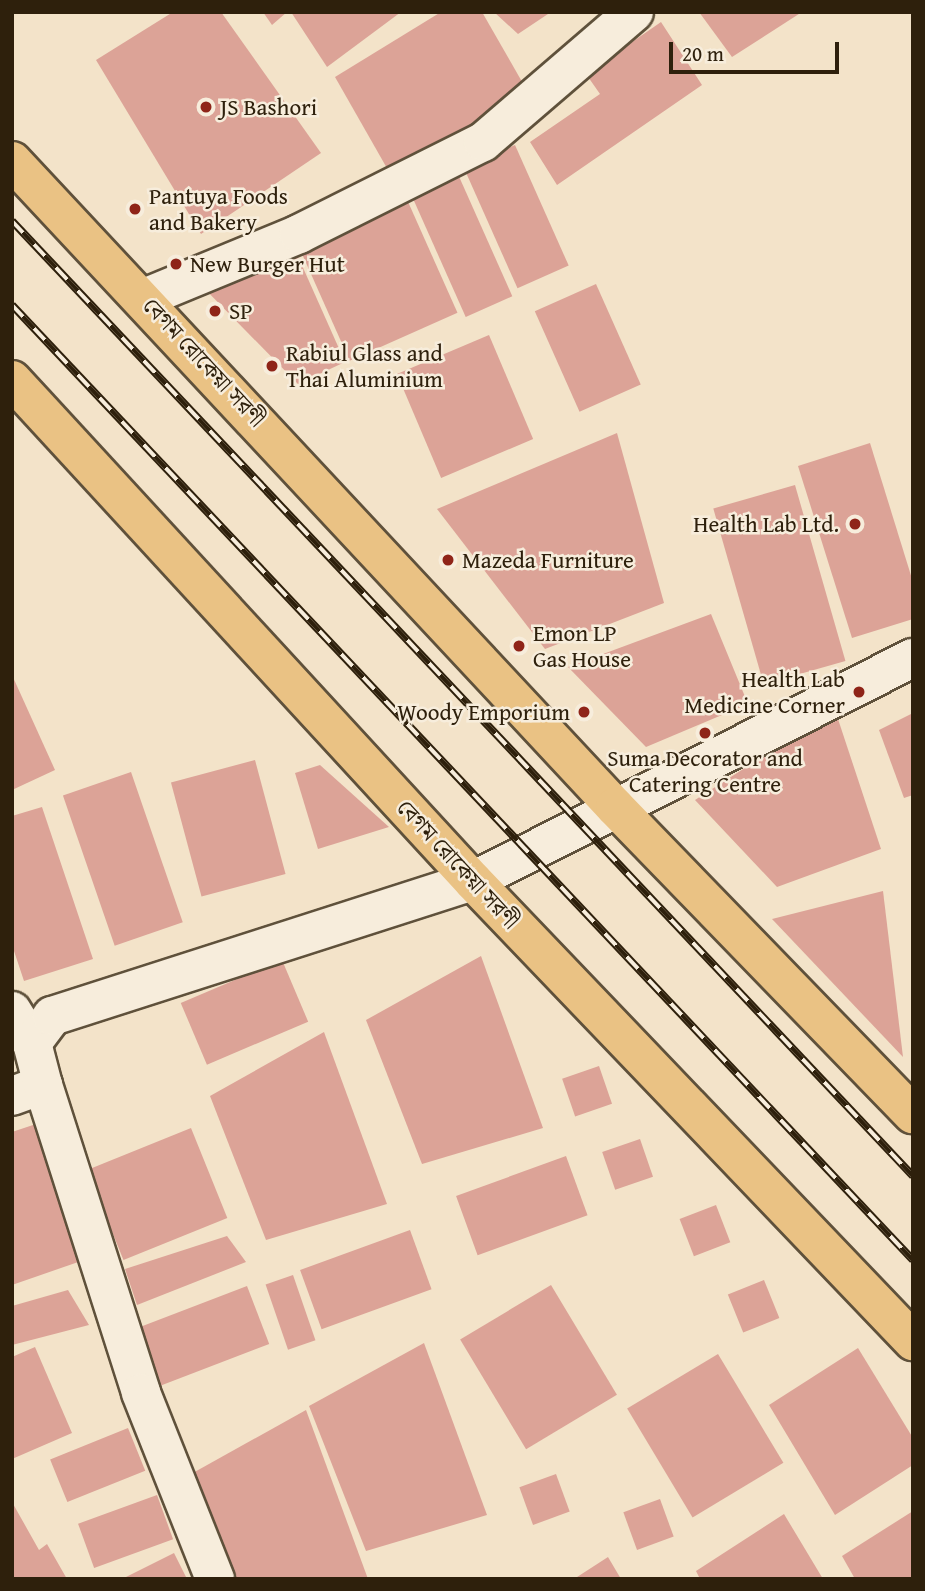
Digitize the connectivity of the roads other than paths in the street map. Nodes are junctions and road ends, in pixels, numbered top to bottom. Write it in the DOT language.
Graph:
graph roads {
  1 [pos="634,12"];
  2 [pos="12,161"];
  3 [pos="144,298"];
  4 [pos="12,380"];
  5 [pos="913,657"];
  6 [pos="615,807"];
  7 [pos="473,881"];
  8 [pos="22,1027"];
  9 [pos="28,1091"];
  10 [pos="913,1114"];
  11 [pos="913,1341"];
  12 [pos="215,1579"];
  1 -- 3 [label="street"];
  2 -- 3 [label="main road, বেগম রোকেয়া সরণী"];
  3 -- 6 [label="main road, বেগম রোকেয়া সরণী"];
  4 -- 7 [label="main road, বেগম রোকেয়া সরণী"];
  5 -- 6 [label="street"];
  6 -- 7 [label="street"];
  6 -- 10 [label="main road, বেগম রোকেয়া সরণী"];
  7 -- 8 [label="street"];
  7 -- 11 [label="main road, বেগম রোকেয়া সরণী"];
  8 -- 9 [label="street"];
  9 -- 12 [label="street"];
}
